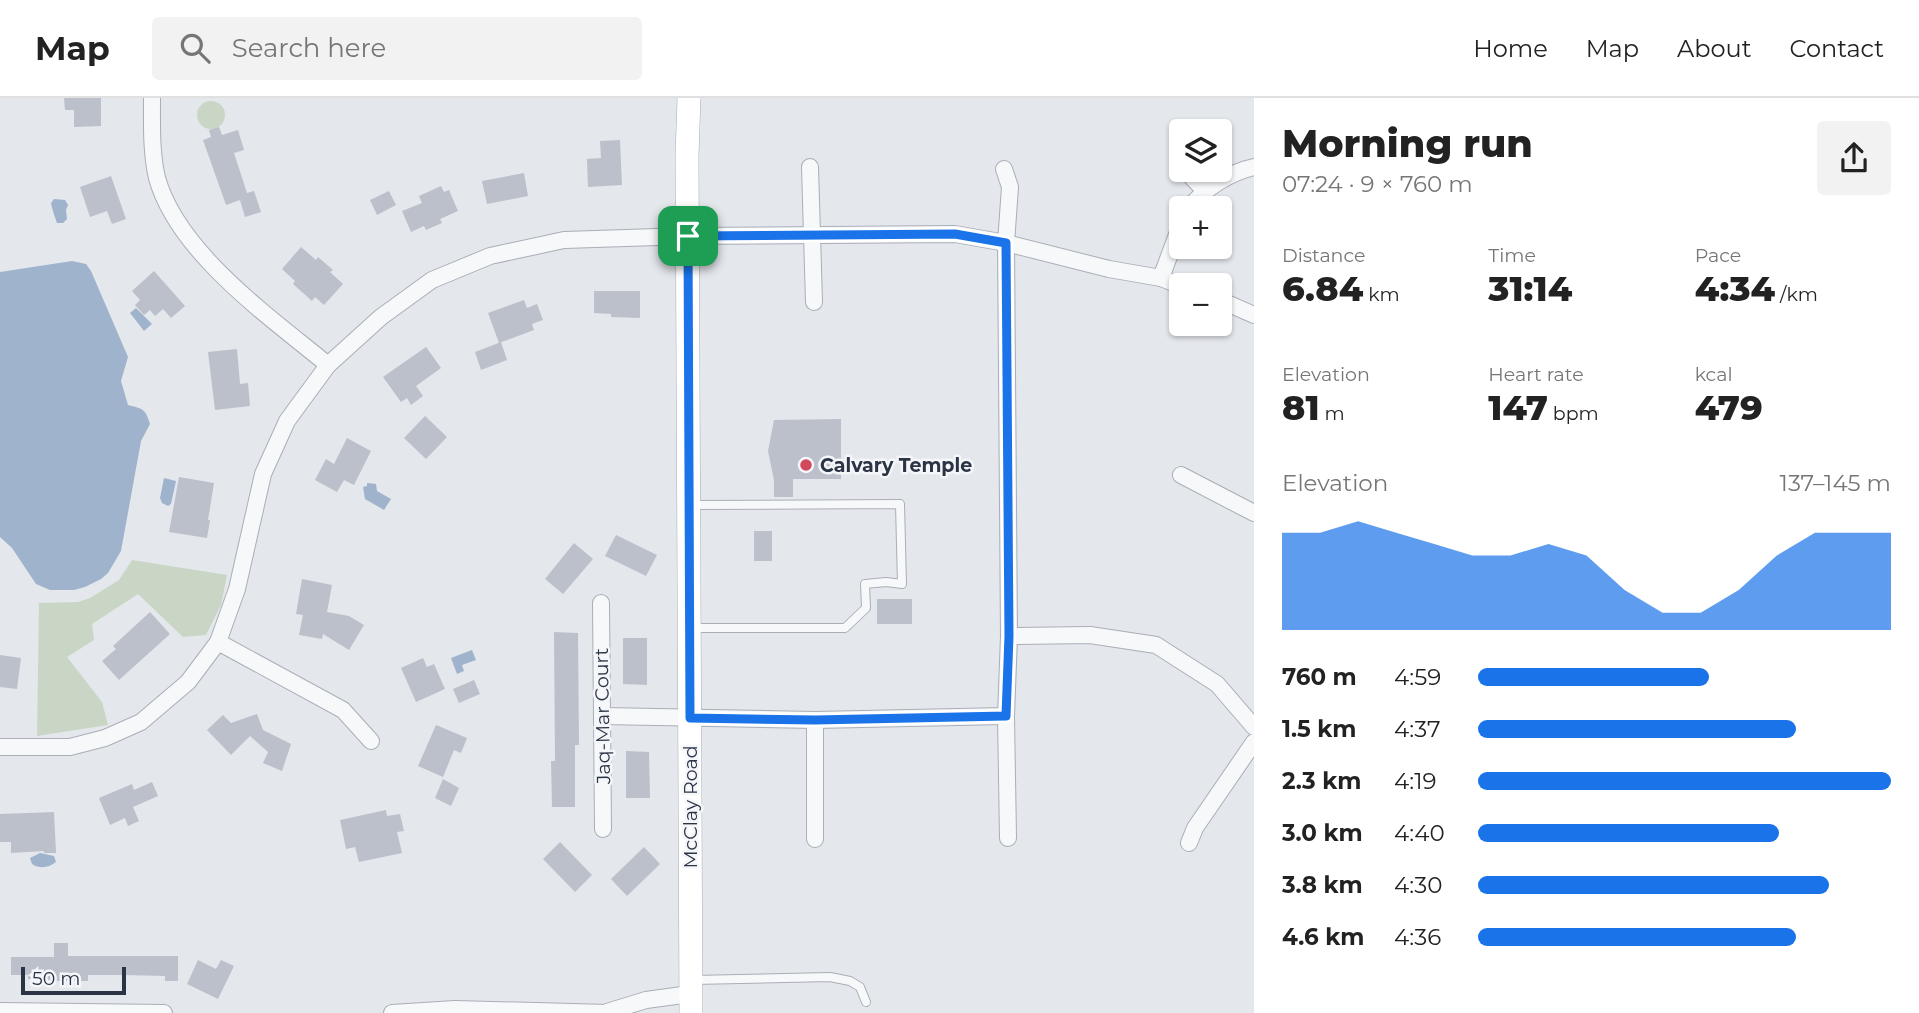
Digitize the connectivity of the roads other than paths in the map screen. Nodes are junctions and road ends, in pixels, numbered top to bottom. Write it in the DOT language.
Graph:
graph roads {
  1 [pos="152,98"];
  2 [pos="689,98"];
  3 [pos="810,167"];
  4 [pos="1254,167"];
  5 [pos="1004,169"];
  6 [pos="1196,182"];
  7 [pos="1205,191"];
  8 [pos="1200,196"];
  9 [pos="688,236"];
  10 [pos="813,236"];
  11 [pos="1006,243"];
  12 [pos="1169,256"];
  13 [pos="1161,278"];
  14 [pos="1169,281"];
  15 [pos="814,302"];
  16 [pos="1232,305"];
  17 [pos="1254,315"];
  18 [pos="328,365"];
  19 [pos="1181,475"];
  20 [pos="689,505"];
  21 [pos="1254,513"];
  22 [pos="601,603"];
  23 [pos="689,628"];
  24 [pos="1009,636"];
  25 [pos="218,642"];
  26 [pos="603,716"];
  27 [pos="1006,716"];
  28 [pos="690,718"];
  29 [pos="815,720"];
  30 [pos="1254,727"];
  31 [pos="371,741"];
  32 [pos="1254,742"];
  33 [pos="0,747"];
  34 [pos="603,829"];
  35 [pos="1008,838"];
  36 [pos="815,839"];
  37 [pos="1189,843"];
  38 [pos="690,996"];
  39 [pos="866,1002"];
  40 [pos="0,1011"];
  41 [pos="164,1013"];
  42 [pos="392,1013"];
  43 [pos="608,1013"];
  1 -- 18 [label="street"];
  2 -- 9 [label="main road, McClay Road"];
  3 -- 10 [label="street"];
  4 -- 7 [label="street"];
  5 -- 11 [label="street"];
  6 -- 7 [label="street"];
  7 -- 8 [label="street"];
  9 -- 10 [label="street"];
  9 -- 18 [label="street"];
  9 -- 20 [label="main road, McClay Road"];
  10 -- 11 [label="street"];
  10 -- 15 [label="street"];
  11 -- 13 [label="street"];
  11 -- 24 [label="street"];
  12 -- 13 [label="street"];
  13 -- 14 [label="street"];
  16 -- 17 [label="street"];
  18 -- 25 [label="street"];
  19 -- 21 [label="street"];
  20 -- 23 [label="main road, McClay Road"];
  20 -- 23 [label="lane"];
  22 -- 26 [label="street, Jaq-Mar Court"];
  23 -- 28 [label="main road, McClay Road"];
  24 -- 27 [label="street"];
  24 -- 30 [label="street"];
  25 -- 31 [label="street"];
  25 -- 33 [label="street"];
  26 -- 28 [label="street"];
  26 -- 34 [label="street, Jaq-Mar Court"];
  27 -- 29 [label="street"];
  27 -- 35 [label="street"];
  28 -- 29 [label="street"];
  28 -- 38 [label="main road, McClay Road"];
  29 -- 36 [label="street"];
  32 -- 37 [label="street"];
  38 -- 39 [label="lane"];
  38 -- 43 [label="street"];
  40 -- 41 [label="street"];
  42 -- 43 [label="street"];
}
